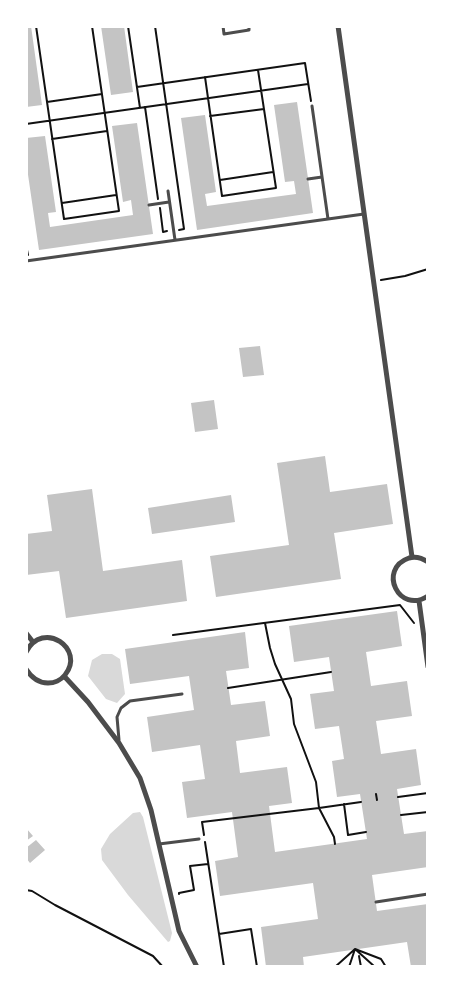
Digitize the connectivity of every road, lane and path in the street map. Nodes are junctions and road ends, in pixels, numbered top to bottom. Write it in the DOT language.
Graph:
graph roads {
  1 [pos="36,26"];
  2 [pos="92,26"];
  3 [pos="128,26"];
  4 [pos="155,26"];
  5 [pos="223,26"];
  6 [pos="249,26"];
  7 [pos="338,26"];
  8 [pos="258,70"];
  9 [pos="205,77"];
  10 [pos="162,83"];
  11 [pos="308,84"];
  12 [pos="137,87"];
  13 [pos="262,90"];
  14 [pos="102,94"];
  15 [pos="208,98"];
  16 [pos="47,102"];
  17 [pos="166,104"];
  18 [pos="312,106"];
  19 [pos="145,107"];
  20 [pos="140,108"];
  21 [pos="264,108"];
  22 [pos="104,113"];
  23 [pos="210,116"];
  24 [pos="50,121"];
  25 [pos="26,124"];
  26 [pos="107,131"];
  27 [pos="52,139"];
  28 [pos="273,172"];
  29 [pos="322,177"];
  30 [pos="308,179"];
  31 [pos="220,180"];
  32 [pos="168,191"];
  33 [pos="116,195"];
  34 [pos="169,202"];
  35 [pos="62,203"];
  36 [pos="159,203"];
  37 [pos="149,205"];
  38 [pos="364,214"];
  39 [pos="328,219"];
  40 [pos="173,230"];
  41 [pos="175,240"];
  42 [pos="26,245"];
  43 [pos="27,261"];
  44 [pos="428,269"];
  45 [pos="374,281"];
  46 [pos="412,557"];
  47 [pos="428,562"];
  48 [pos="428,596"];
  49 [pos="419,601"];
  50 [pos="266,623"];
  51 [pos="414,623"];
  52 [pos="26,633"];
  53 [pos="173,635"];
  54 [pos="33,642"];
  55 [pos="26,652"];
  56 [pos="428,667"];
  57 [pos="26,669"];
  58 [pos="331,672"];
  59 [pos="64,676"];
  60 [pos="282,679"];
  61 [pos="228,688"];
  62 [pos="182,694"];
  63 [pos="119,744"];
  64 [pos="428,793"];
  65 [pos="376,794"];
  66 [pos="398,797"];
  67 [pos="377,800"];
  68 [pos="361,802"];
  69 [pos="344,804"];
  70 [pos="319,808"];
  71 [pos="428,812"];
  72 [pos="401,815"];
  73 [pos="366,832"];
  74 [pos="200,839"];
  75 [pos="159,844"];
  76 [pos="335,844"];
  77 [pos="208,864"];
  78 [pos="26,890"];
  79 [pos="428,894"];
  80 [pos="180,902"];
  81 [pos="376,902"];
  82 [pos="218,934"];
  83 [pos="355,950"];
  84 [pos="359,956"];
  85 [pos="163,967"];
  86 [pos="197,967"];
  87 [pos="224,967"];
  88 [pos="257,967"];
  89 [pos="335,967"];
  90 [pos="349,967"];
  91 [pos="361,967"];
  92 [pos="374,967"];
  93 [pos="386,967"];
  1 -- 16 [label="path"];
  2 -- 14 [label="path"];
  3 -- 12 [label="path"];
  4 -- 10 [label="path"];
  5 -- 6 [label="lane"];
  7 -- 38 [label="street"];
  8 -- 9 [label="path"];
  8 -- 11 [label="path"];
  8 -- 13 [label="path"];
  9 -- 10 [label="path"];
  9 -- 15 [label="path"];
  10 -- 12 [label="path"];
  10 -- 17 [label="path"];
  11 -- 13 [label="path"];
  11 -- 18 [label="path"];
  12 -- 20 [label="path"];
  13 -- 15 [label="path"];
  13 -- 21 [label="path"];
  14 -- 16 [label="path"];
  14 -- 22 [label="path"];
  15 -- 17 [label="path"];
  15 -- 23 [label="path"];
  16 -- 24 [label="path"];
  17 -- 19 [label="path"];
  17 -- 40 [label="path"];
  18 -- 29 [label="lane"];
  19 -- 20 [label="path"];
  19 -- 36 [label="path"];
  20 -- 22 [label="path"];
  21 -- 23 [label="path"];
  21 -- 28 [label="path"];
  22 -- 24 [label="path"];
  22 -- 26 [label="path"];
  23 -- 31 [label="path"];
  24 -- 25 [label="path"];
  24 -- 27 [label="path"];
  26 -- 27 [label="path"];
  26 -- 33 [label="path"];
  27 -- 35 [label="path"];
  28 -- 31 [label="path"];
  28 -- 31 [label="path"];
  29 -- 30 [label="lane"];
  29 -- 39 [label="lane"];
  32 -- 34 [label="lane"];
  33 -- 35 [label="path"];
  33 -- 35 [label="path"];
  34 -- 36 [label="lane"];
  34 -- 40 [label="lane"];
  36 -- 37 [label="lane"];
  36 -- 40 [label="path"];
  38 -- 39 [label="lane"];
  38 -- 45 [label="street"];
  39 -- 41 [label="lane"];
  40 -- 41 [label="lane"];
  41 -- 43 [label="lane"];
  42 -- 43 [label="path"];
  44 -- 45 [label="path"];
  45 -- 46 [label="street"];
  46 -- 47 [label="street"];
  46 -- 49 [label="street"];
  48 -- 49 [label="street"];
  49 -- 56 [label="street"];
  50 -- 51 [label="path"];
  50 -- 53 [label="path"];
  50 -- 60 [label="path"];
  52 -- 54 [label="street"];
  54 -- 55 [label="street"];
  54 -- 59 [label="street"];
  57 -- 59 [label="street"];
  58 -- 60 [label="path"];
  59 -- 63 [label="street"];
  60 -- 61 [label="path"];
  60 -- 70 [label="path"];
  62 -- 63 [label="lane"];
  63 -- 75 [label="street"];
  64 -- 66 [label="path"];
  65 -- 67 [label="path"];
  68 -- 69 [label="path"];
  69 -- 70 [label="path"];
  69 -- 73 [label="path"];
  70 -- 76 [label="path"];
  70 -- 77 [label="path"];
  71 -- 72 [label="path"];
  74 -- 75 [label="lane"];
  75 -- 86 [label="street"];
  77 -- 80 [label="path"];
  77 -- 82 [label="path"];
  78 -- 85 [label="path"];
  79 -- 81 [label="lane"];
  82 -- 87 [label="path"];
  82 -- 88 [label="path"];
  83 -- 89 [label="path"];
  83 -- 90 [label="path"];
  83 -- 92 [label="path"];
  83 -- 93 [label="path"];
  84 -- 91 [label="path"];
}
